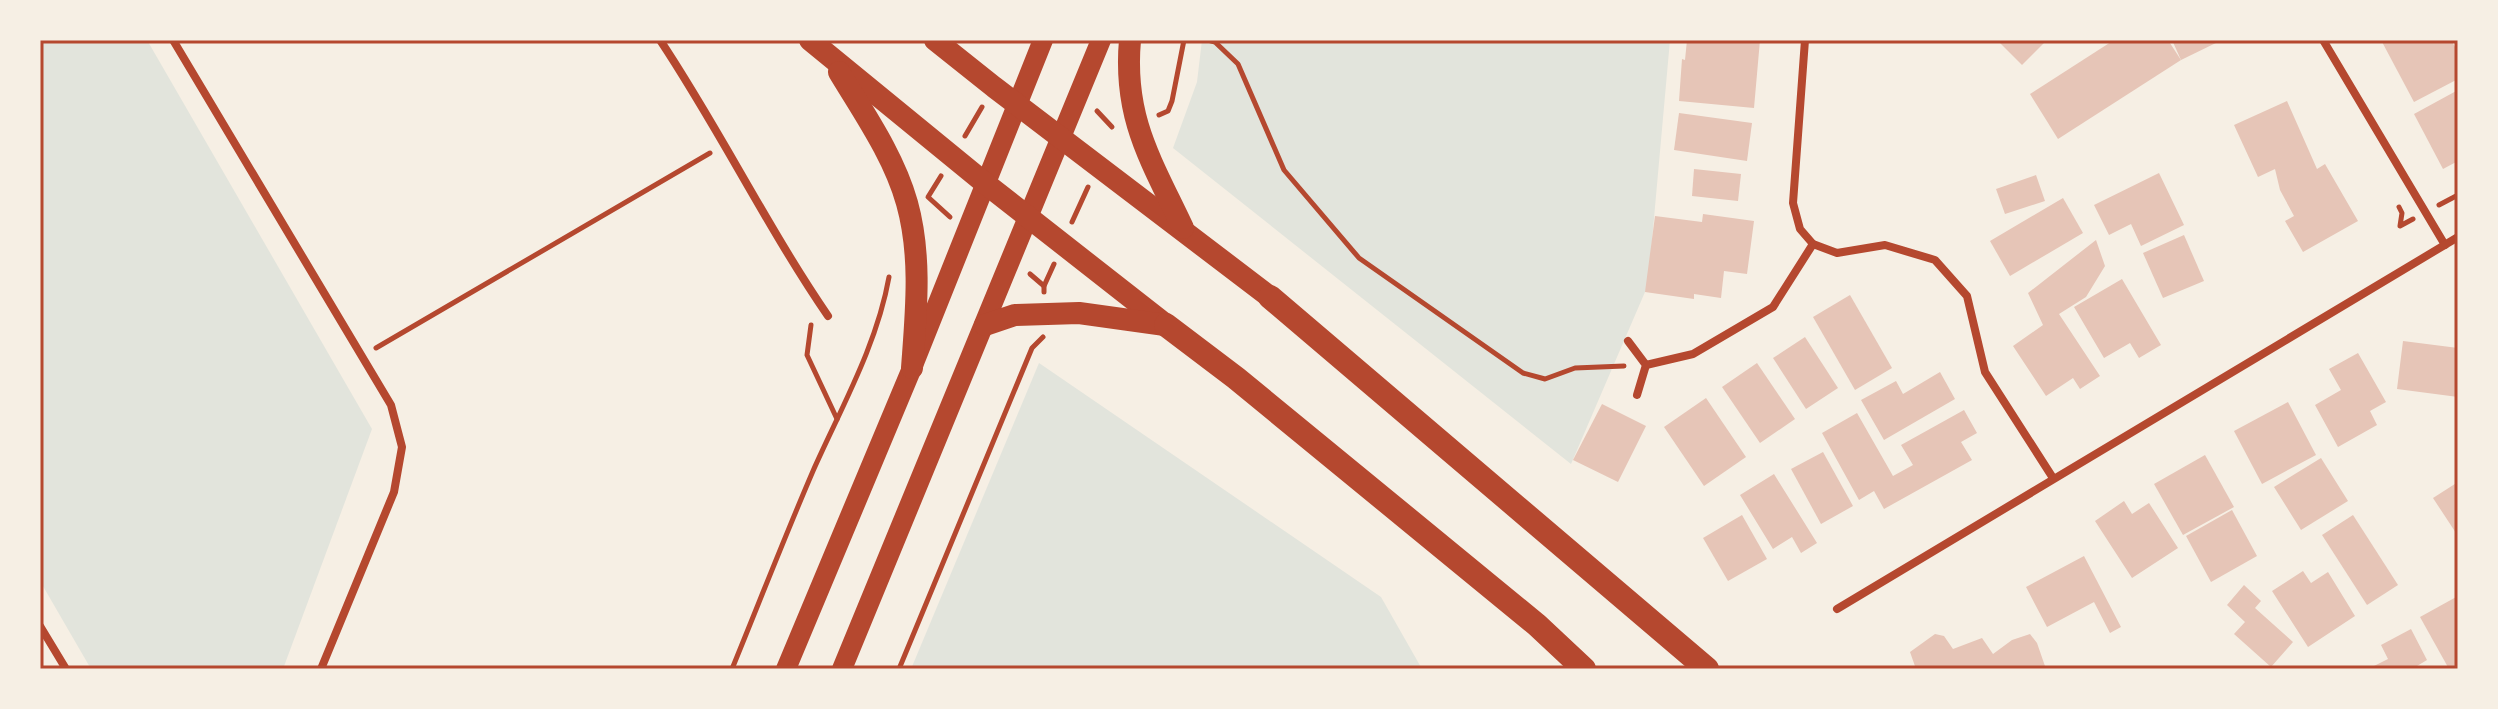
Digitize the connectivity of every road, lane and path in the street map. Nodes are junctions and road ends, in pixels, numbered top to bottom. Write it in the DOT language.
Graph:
graph roads {
  1 [pos="173,40"];
  2 [pos="660,40"];
  3 [pos="810,40"];
  4 [pos="935,40"];
  5 [pos="1043,40"];
  6 [pos="1101,40"];
  7 [pos="1130,40"];
  8 [pos="1184,40"];
  9 [pos="1208,40"];
  10 [pos="1805,40"];
  11 [pos="2323,40"];
  12 [pos="829,56"];
  13 [pos="994,87"];
  14 [pos="1018,106"];
  15 [pos="1136,122"];
  16 [pos="1062,139"];
  17 [pos="725,144"];
  18 [pos="952,157"];
  19 [pos="1097,166"];
  20 [pos="986,184"];
  21 [pos="928,197"];
  22 [pos="1029,218"];
  23 [pos="1186,234"];
  24 [pos="2458,237"];
  25 [pos="1062,244"];
  26 [pos="1813,244"];
  27 [pos="2445,245"];
  28 [pos="890,266"];
  29 [pos="1270,297"];
  30 [pos="821,306"];
  31 [pos="1044,313"];
  32 [pos="828,316"];
  33 [pos="985,325"];
  34 [pos="1166,325"];
  35 [pos="1628,341"];
  36 [pos="362,357"];
  37 [pos="1646,365"];
  38 [pos="912,368"];
  39 [pos="1637,395"];
  40 [pos="837,419"];
  41 [pos="2053,478"];
  42 [pos="1837,609"];
  43 [pos="40,626"];
  44 [pos="66,669"];
  45 [pos="321,669"];
  46 [pos="732,669"];
  47 [pos="786,669"];
  48 [pos="842,669"];
  49 [pos="899,669"];
  50 [pos="1584,669"];
  51 [pos="1707,669"];
  1 -- 36 [label="street"];
  2 -- 17 [label="street"];
  3 -- 12 [label="highway"];
  4 -- 13 [label="highway"];
  5 -- 14 [label="main road"];
  6 -- 16 [label="main road"];
  7 -- 15 [label="highway"];
  8 -- 15 [label="path"];
  9 -- 37 [label="path"];
  10 -- 26 [label="street"];
  11 -- 27 [label="street"];
  12 -- 18 [label="highway"];
  12 -- 38 [label="highway"];
  13 -- 14 [label="highway"];
  13 -- 18 [label="path"];
  14 -- 16 [label="highway"];
  14 -- 20 [label="main road"];
  15 -- 19 [label="path"];
  15 -- 23 [label="highway"];
  16 -- 19 [label="highway"];
  16 -- 22 [label="main road"];
  17 -- 30 [label="street"];
  17 -- 36 [label="path"];
  18 -- 20 [label="highway"];
  18 -- 21 [label="path"];
  19 -- 23 [label="highway"];
  19 -- 25 [label="path"];
  20 -- 22 [label="highway"];
  20 -- 38 [label="main road"];
  22 -- 25 [label="highway"];
  22 -- 33 [label="main road"];
  23 -- 29 [label="highway"];
  24 -- 27 [label="street"];
  25 -- 31 [label="path"];
  25 -- 34 [label="highway"];
  26 -- 37 [label="street"];
  26 -- 41 [label="street"];
  27 -- 41 [label="street"];
  28 -- 40 [label="path"];
  29 -- 51 [label="highway"];
  30 -- 32 [label="street"];
  30 -- 40 [label="path"];
  31 -- 33 [label="highway"];
  31 -- 34 [label="highway"];
  31 -- 49 [label="path"];
  33 -- 48 [label="main road"];
  34 -- 50 [label="highway"];
  35 -- 37 [label="street"];
  36 -- 45 [label="street"];
  37 -- 39 [label="street"];
  38 -- 47 [label="main road"];
  40 -- 46 [label="path"];
  41 -- 42 [label="street"];
  43 -- 44 [label="street"];
}
